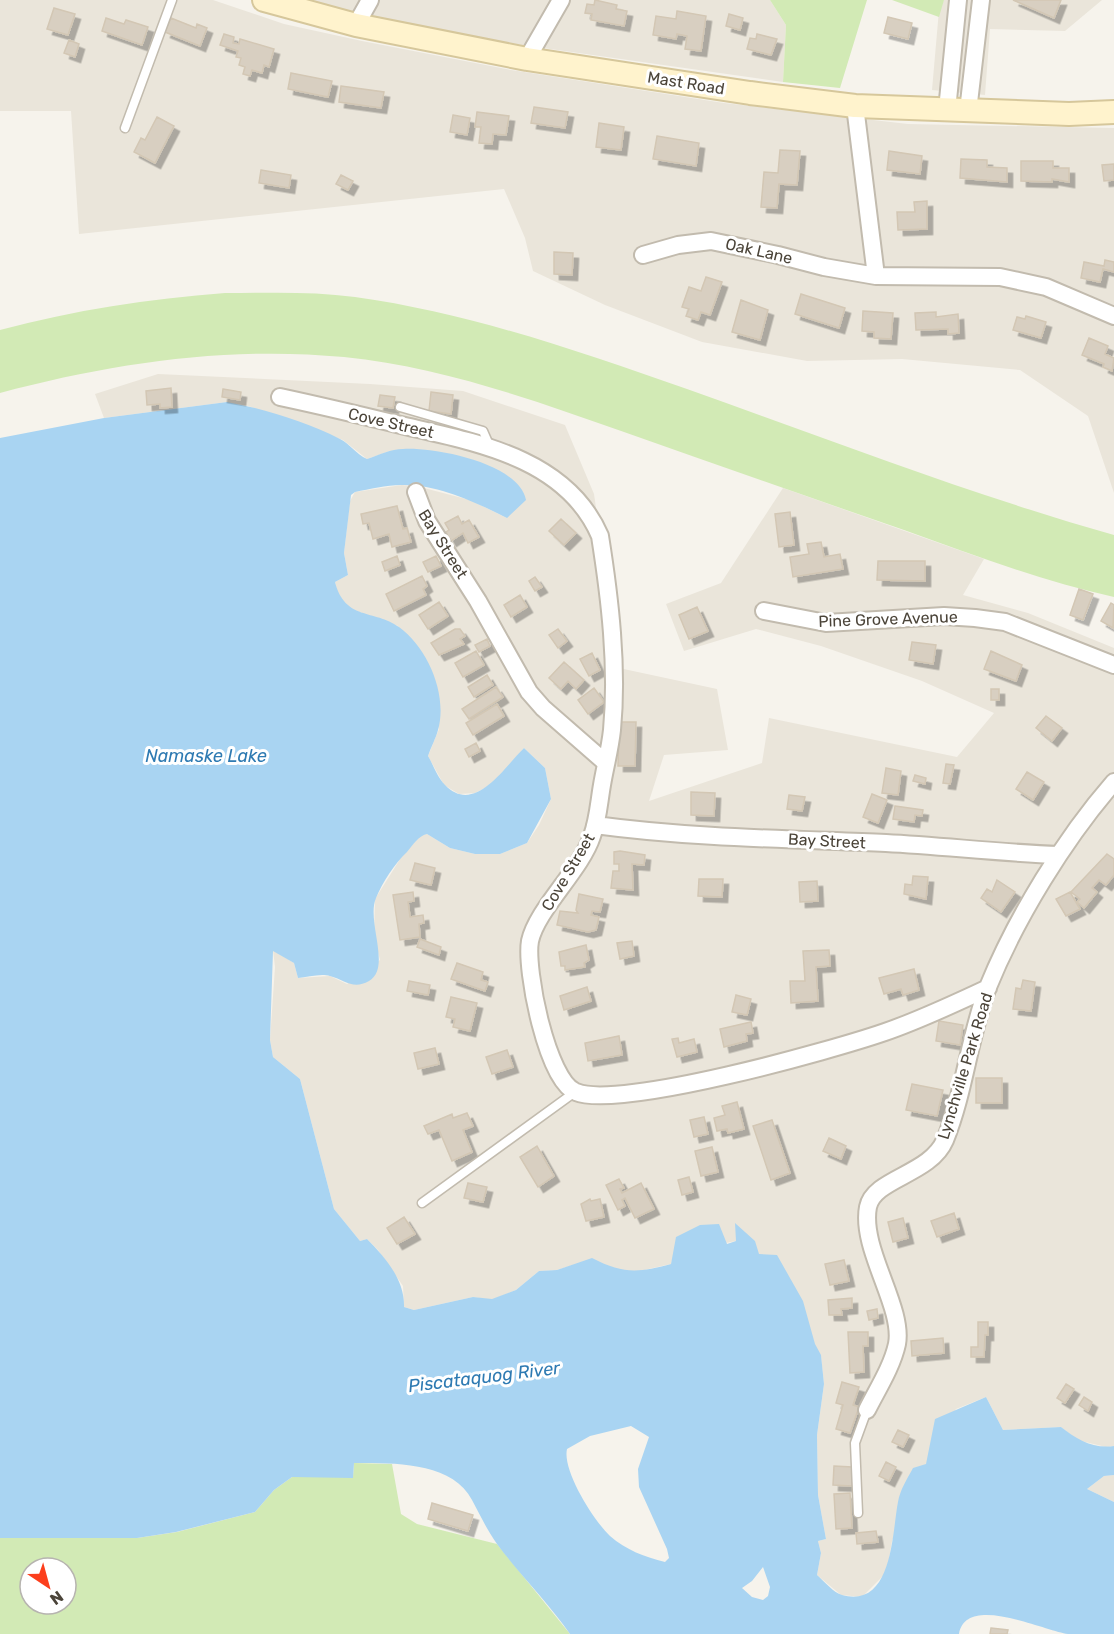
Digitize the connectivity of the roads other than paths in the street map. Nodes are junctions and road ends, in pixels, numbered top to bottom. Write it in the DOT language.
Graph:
graph roads {
  1 [pos="172,0"];
  2 [pos="264,0"];
  3 [pos="370,0"];
  4 [pos="561,0"];
  5 [pos="958,0"];
  6 [pos="981,0"];
  7 [pos="356,25"];
  8 [pos="527,58"];
  9 [pos="855,106"];
  10 [pos="957,110"];
  11 [pos="1114,112"];
  12 [pos="125,128"];
  13 [pos="643,255"];
  14 [pos="876,276"];
  15 [pos="1114,316"];
  16 [pos="280,397"];
  17 [pos="399,407"];
  18 [pos="490,447"];
  19 [pos="416,492"];
  20 [pos="764,611"];
  21 [pos="1114,665"];
  22 [pos="606,763"];
  23 [pos="1114,782"];
  24 [pos="595,825"];
  25 [pos="1059,855"];
  26 [pos="988,988"];
  27 [pos="575,1092"];
  28 [pos="422,1203"];
  29 [pos="867,1410"];
  30 [pos="858,1513"];
  1 -- 12 [label="lane"];
  2 -- 7 [label="main road, Mast Road"];
  3 -- 7 [label="street"];
  4 -- 8 [label="street"];
  5 -- 10 [label="street"];
  6 -- 10 [label="street"];
  7 -- 8 [label="main road, Mast Road"];
  8 -- 9 [label="main road, Mast Road"];
  9 -- 10 [label="main road, Mast Road"];
  9 -- 14 [label="street"];
  10 -- 11 [label="main road, Mast Road"];
  13 -- 14 [label="street, Oak Lane"];
  14 -- 15 [label="street"];
  16 -- 18 [label="street, Cove Street"];
  17 -- 18 [label="lane"];
  18 -- 22 [label="street, Cove Street"];
  19 -- 22 [label="street, Bay Street"];
  20 -- 21 [label="street, Pine Grove Avenue"];
  22 -- 24 [label="street, Cove Street"];
  23 -- 25 [label="street, Lynchville Park Road"];
  24 -- 25 [label="street, Bay Street"];
  24 -- 27 [label="street, Cove Street"];
  25 -- 26 [label="street, Lynchville Park Road"];
  26 -- 27 [label="street"];
  26 -- 29 [label="street, Lynchville Park Road"];
  27 -- 28 [label="lane"];
  29 -- 30 [label="lane"];
}
